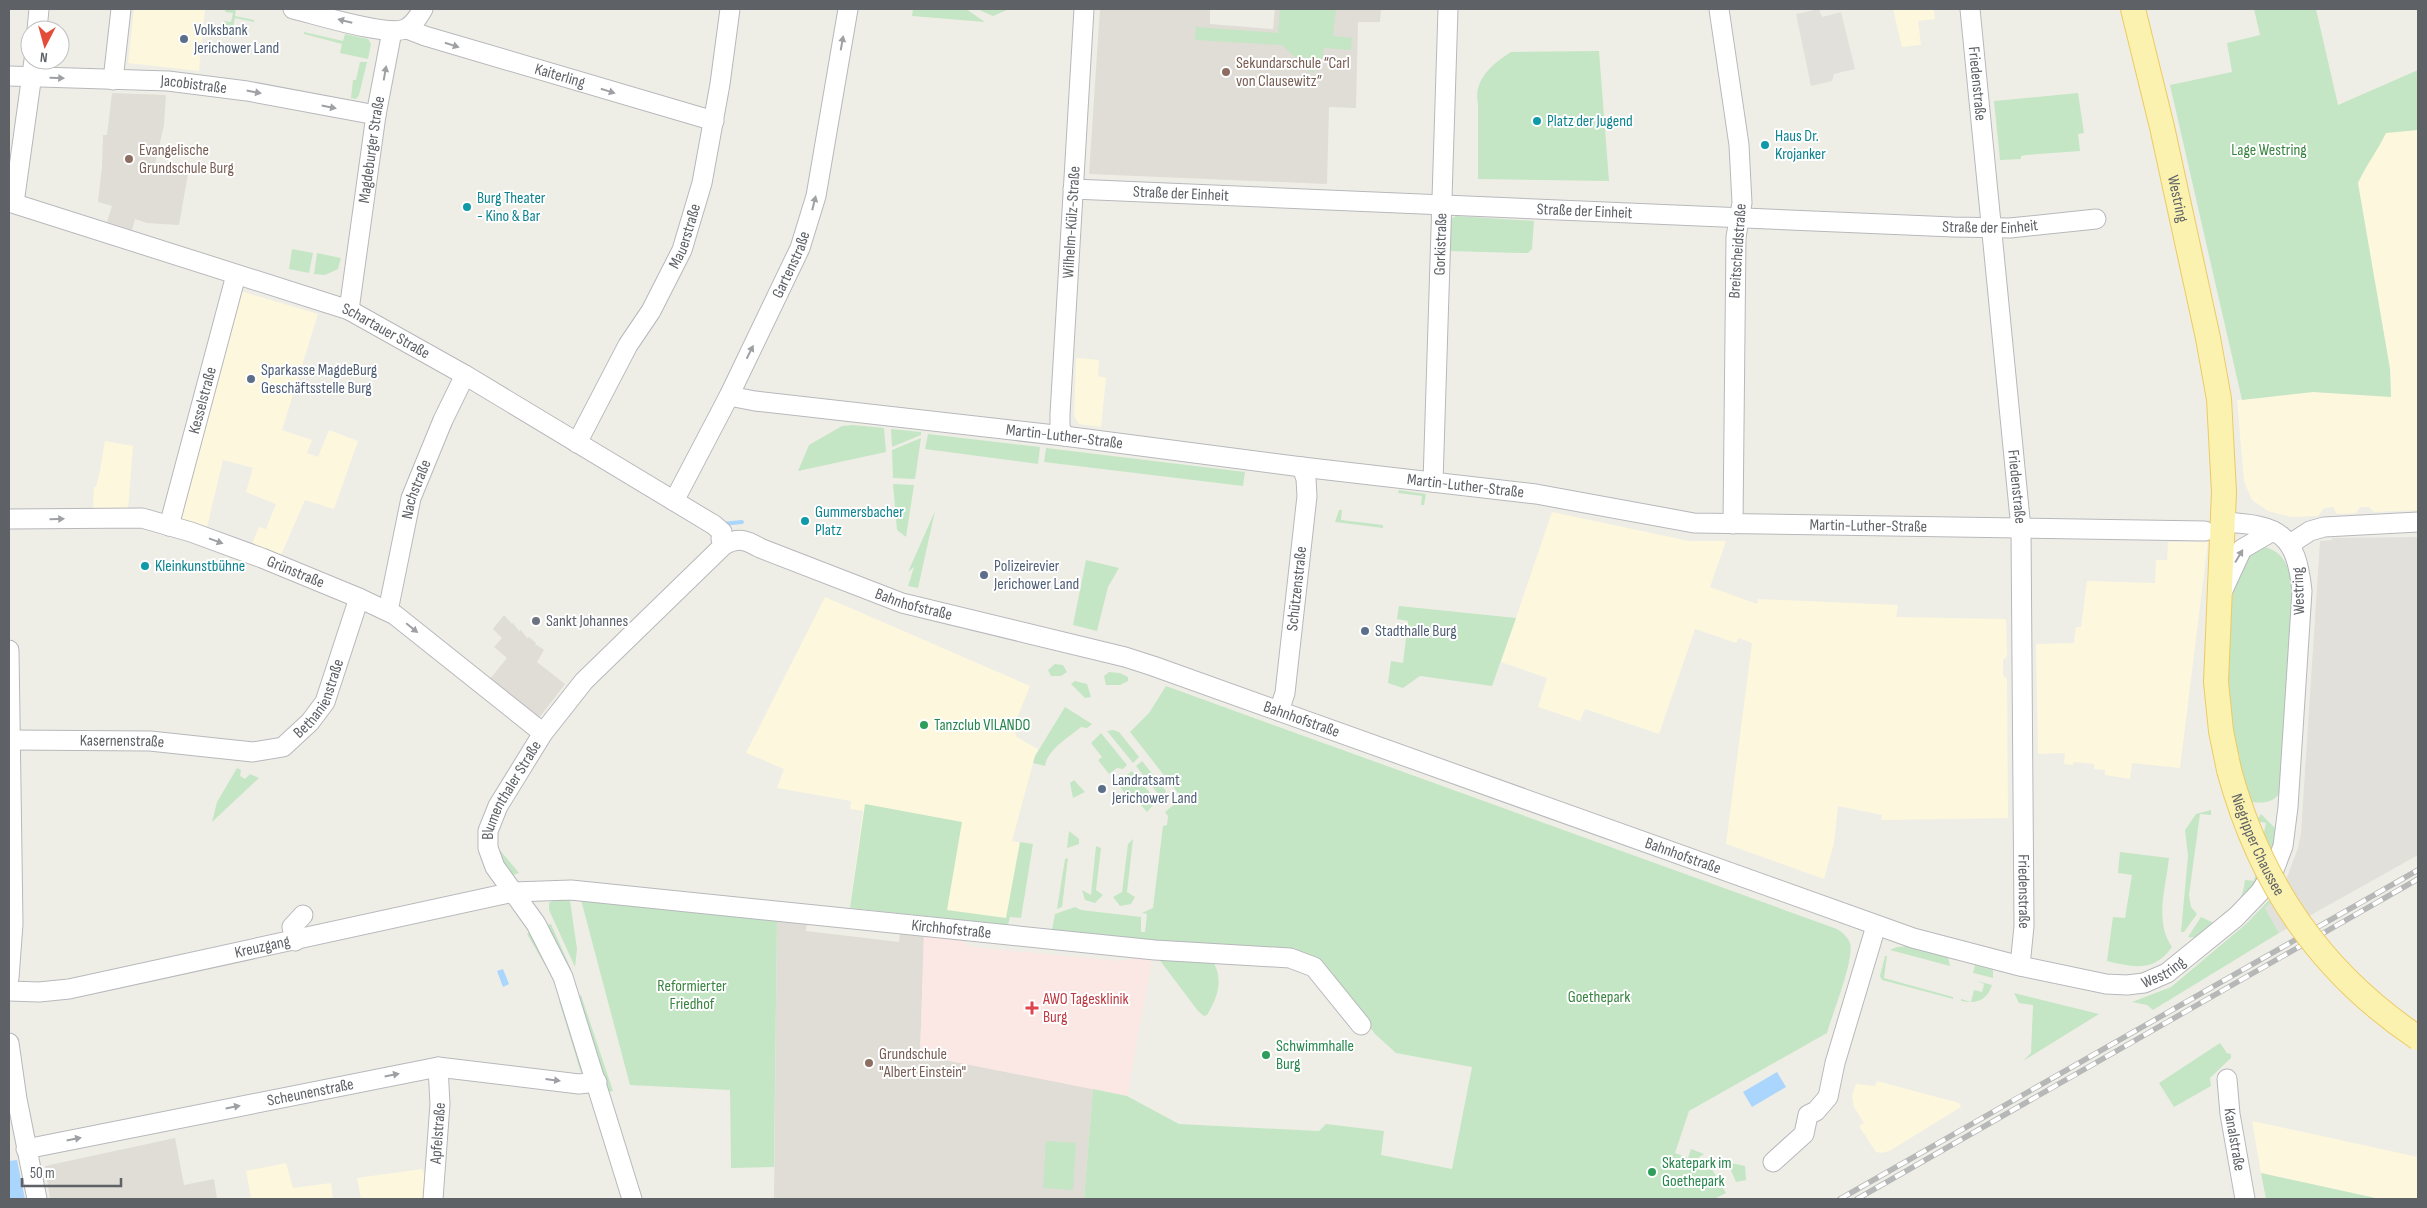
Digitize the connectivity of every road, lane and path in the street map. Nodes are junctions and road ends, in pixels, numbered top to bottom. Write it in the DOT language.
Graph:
graph roads {
  1 [pos="121,9"];
  2 [pos="293,9"];
  3 [pos="423,9"];
  4 [pos="730,9"];
  5 [pos="848,9"];
  6 [pos="1084,9"];
  7 [pos="1448,9"];
  8 [pos="1718,9"];
  9 [pos="1970,9"];
  10 [pos="2133,9"];
  11 [pos="399,30"];
  12 [pos="27,70"];
  13 [pos="33,70"];
  14 [pos="46,70"];
  15 [pos="9,76"];
  16 [pos="113,80"];
  17 [pos="376,115"];
  18 [pos="714,121"];
  19 [pos="1073,189"];
  20 [pos="11,202"];
  21 [pos="1442,205"];
  22 [pos="1740,218"];
  23 [pos="2096,219"];
  24 [pos="1991,228"];
  25 [pos="236,275"];
  26 [pos="349,310"];
  27 [pos="465,375"];
  28 [pos="729,396"];
  29 [pos="1064,436"];
  30 [pos="577,443"];
  31 [pos="1302,467"];
  32 [pos="1433,482"];
  33 [pos="674,501"];
  34 [pos="9,519"];
  35 [pos="2418,522"];
  36 [pos="1733,524"];
  37 [pos="169,526"];
  38 [pos="2214,527"];
  39 [pos="2021,529"];
  40 [pos="2274,531"];
  41 [pos="723,542"];
  42 [pos="2290,544"];
  43 [pos="2219,595"];
  44 [pos="359,598"];
  45 [pos="388,612"];
  46 [pos="9,650"];
  47 [pos="1279,711"];
  48 [pos="543,733"];
  49 [pos="10,740"];
  50 [pos="236,750"];
  51 [pos="513,892"];
  52 [pos="303,915"];
  53 [pos="1876,926"];
  54 [pos="295,941"];
  55 [pos="2020,966"];
  56 [pos="9,978"];
  57 [pos="2106,984"];
  58 [pos="9,991"];
  59 [pos="1361,1025"];
  60 [pos="2418,1038"];
  61 [pos="9,1043"];
  62 [pos="438,1067"];
  63 [pos="2228,1079"];
  64 [pos="597,1082"];
  65 [pos="26,1149"];
  66 [pos="1773,1162"];
  67 [pos="37,1199"];
  68 [pos="432,1199"];
  69 [pos="632,1199"];
  70 [pos="2245,1199"];
  1 -- 16 [label="street"];
  11 -- 2 [label="street, Kaiterling, one-way"];
  3 -- 11 [label="street"];
  4 -- 18 [label="street, Mauerstraße"];
  28 -- 5 [label="street, Gartenstraße, one-way"];
  6 -- 19 [label="street, Wilhelm-Külz-Straße"];
  7 -- 21 [label="street, Gorkistraße"];
  8 -- 22 [label="street, Breitscheidstraße"];
  9 -- 24 [label="street, Friedenstraße"];
  10 -- 38 [label="main road, Westring"];
  17 -- 11 [label="street, Magdeburger Straße, one-way"];
  11 -- 18 [label="street, Kaiterling, one-way"];
  12 -- 15 [label="street, Jacobistraße"];
  13 -- 20 [label="street"];
  14 -- 16 [label="street, Jacobistraße, one-way"];
  16 -- 17 [label="street, Jacobistraße, one-way"];
  17 -- 26 [label="street, Magdeburger Straße"];
  18 -- 30 [label="street, Mauerstraße"];
  19 -- 21 [label="street, Straße der Einheit"];
  19 -- 29 [label="street, Wilhelm-Külz-Straße"];
  20 -- 25 [label="street, Schartauer Straße"];
  21 -- 22 [label="street, Straße der Einheit"];
  21 -- 32 [label="street, Gorkistraße"];
  22 -- 24 [label="street, Straße der Einheit"];
  22 -- 36 [label="street, Breitscheidstraße"];
  23 -- 24 [label="street, Straße der Einheit"];
  24 -- 39 [label="street, Friedenstraße"];
  25 -- 26 [label="street, Schartauer Straße"];
  25 -- 37 [label="street, Kesselstraße"];
  26 -- 27 [label="street, Schartauer Straße"];
  27 -- 30 [label="street, Schartauer Straße"];
  27 -- 45 [label="street, Nachstraße"];
  28 -- 29 [label="street, Martin-Luther-Straße"];
  28 -- 33 [label="street, Gartenstraße"];
  29 -- 31 [label="street, Martin-Luther-Straße"];
  30 -- 33 [label="street, Schartauer Straße"];
  31 -- 32 [label="street, Martin-Luther-Straße"];
  31 -- 47 [label="street, Schützenstraße"];
  32 -- 36 [label="street, Martin-Luther-Straße"];
  33 -- 41 [label="street, Schartauer Straße"];
  34 -- 37 [label="street, Grünstraße, one-way"];
  35 -- 42 [label="street"];
  36 -- 39 [label="street, Martin-Luther-Straße"];
  37 -- 44 [label="street, Grünstraße, one-way"];
  38 -- 39 [label="street, Martin-Luther-Straße"];
  38 -- 40 [label="street, Westring"];
  38 -- 43 [label="main road, Niegripper Chaussee"];
  39 -- 55 [label="street, Friedenstraße"];
  40 -- 42 [label="street, Westring"];
  43 -- 40 [label="street, Niegripper Chaussee, one-way"];
  41 -- 47 [label="street, Bahnhofstraße"];
  41 -- 48 [label="street, Blumenthaler Straße"];
  42 -- 57 [label="street, Westring"];
  43 -- 60 [label="main road, Niegripper Chaussee, bridge"];
  44 -- 45 [label="street, Grünstraße"];
  44 -- 50 [label="street, Bethanienstraße"];
  45 -- 48 [label="street, Grünstraße, one-way"];
  46 -- 49 [label="street"];
  47 -- 53 [label="street, Bahnhofstraße"];
  48 -- 51 [label="street, Blumenthaler Straße"];
  49 -- 50 [label="street, Kasernenstraße"];
  49 -- 56 [label="street"];
  51 -- 54 [label="street, Kreuzgang"];
  51 -- 59 [label="street, Kirchhofstraße"];
  51 -- 64 [label="street, Blumenthaler Straße"];
  52 -- 54 [label="street"];
  53 -- 55 [label="street, Bahnhofstraße"];
  53 -- 66 [label="street"];
  54 -- 58 [label="street, Kreuzgang"];
  55 -- 57 [label="street, Bahnhofstraße"];
  61 -- 65 [label="street"];
  62 -- 64 [label="street, Scheunenstraße, one-way"];
  65 -- 62 [label="street, Scheunenstraße, one-way"];
  62 -- 68 [label="street, Apfelstraße"];
  63 -- 70 [label="street, Kanalstraße"];
  64 -- 69 [label="street, Blumenthaler Straße"];
  65 -- 67 [label="street"];
}
